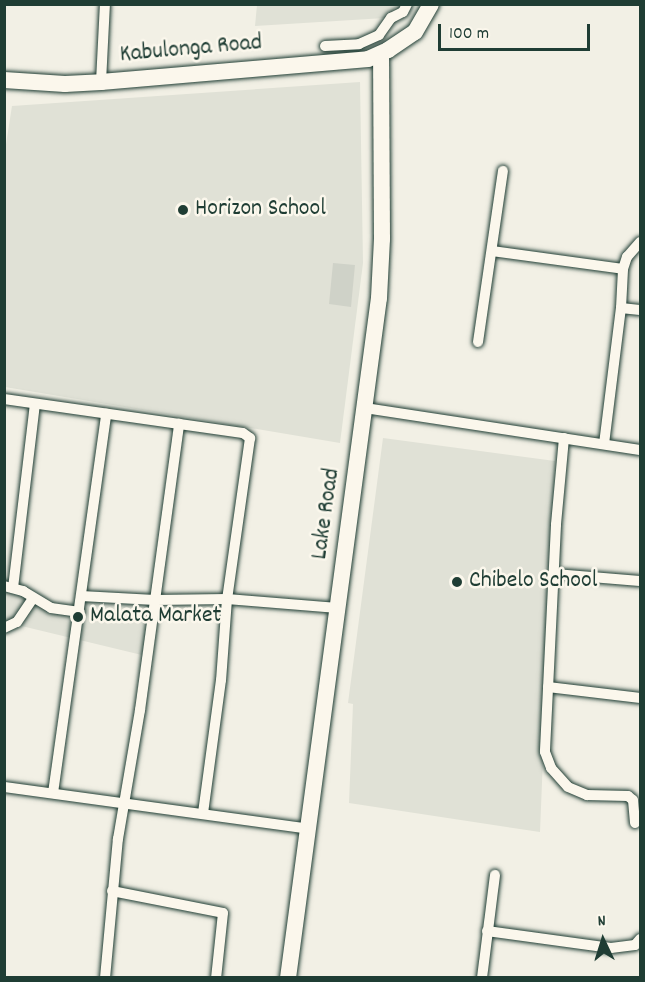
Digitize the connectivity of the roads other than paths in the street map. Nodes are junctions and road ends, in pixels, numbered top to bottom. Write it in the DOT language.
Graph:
graph roads {
  1 [pos="105,4"];
  2 [pos="407,4"];
  3 [pos="431,4"];
  4 [pos="325,46"];
  5 [pos="381,54"];
  6 [pos="4,80"];
  7 [pos="101,82"];
  8 [pos="503,171"];
  9 [pos="640,242"];
  10 [pos="492,251"];
  11 [pos="623,269"];
  12 [pos="621,308"];
  13 [pos="640,310"];
  14 [pos="478,342"];
  15 [pos="4,399"];
  16 [pos="35,404"];
  17 [pos="365,408"];
  18 [pos="106,414"];
  19 [pos="179,424"];
  20 [pos="564,438"];
  21 [pos="604,444"];
  22 [pos="640,450"];
  23 [pos="555,574"];
  24 [pos="640,581"];
  25 [pos="9,587"];
  26 [pos="81,596"];
  27 [pos="33,598"];
  28 [pos="227,599"];
  29 [pos="155,600"];
  30 [pos="338,608"];
  31 [pos="80,612"];
  32 [pos="4,628"];
  33 [pos="548,687"];
  34 [pos="640,698"];
  35 [pos="4,787"];
  36 [pos="53,794"];
  37 [pos="126,803"];
  38 [pos="203,813"];
  39 [pos="635,823"];
  40 [pos="309,829"];
  41 [pos="495,875"];
  42 [pos="112,891"];
  43 [pos="488,932"];
  44 [pos="640,939"];
  45 [pos="105,978"];
  46 [pos="216,978"];
  47 [pos="288,978"];
  48 [pos="482,978"];
  1 -- 7 [label="street"];
  2 -- 4 [label="street"];
  3 -- 5 [label="main road"];
  5 -- 7 [label="main road, Kabulonga Road"];
  5 -- 17 [label="main road, Lake Road"];
  6 -- 7 [label="main road, Kabulonga Road"];
  8 -- 10 [label="street"];
  9 -- 11 [label="street"];
  10 -- 11 [label="street"];
  10 -- 14 [label="street"];
  11 -- 12 [label="street"];
  12 -- 13 [label="street"];
  12 -- 21 [label="street"];
  15 -- 16 [label="street"];
  16 -- 18 [label="street"];
  16 -- 25 [label="street"];
  17 -- 20 [label="street"];
  17 -- 30 [label="main road, Lake Road"];
  18 -- 19 [label="street"];
  18 -- 26 [label="street"];
  19 -- 28 [label="street"];
  19 -- 29 [label="street"];
  20 -- 21 [label="street"];
  20 -- 23 [label="street"];
  21 -- 22 [label="street"];
  23 -- 24 [label="street"];
  23 -- 33 [label="street"];
  25 -- 27 [label="street"];
  26 -- 29 [label="street"];
  26 -- 31 [label="street"];
  27 -- 31 [label="street"];
  27 -- 32 [label="street"];
  28 -- 29 [label="street"];
  28 -- 30 [label="street"];
  28 -- 38 [label="street"];
  29 -- 37 [label="street"];
  30 -- 40 [label="main road, Lake Road"];
  31 -- 36 [label="street"];
  33 -- 34 [label="street"];
  33 -- 39 [label="street"];
  35 -- 36 [label="street"];
  36 -- 37 [label="street"];
  37 -- 38 [label="street"];
  37 -- 42 [label="street"];
  38 -- 40 [label="street"];
  40 -- 47 [label="main road, Lake Road"];
  41 -- 43 [label="street"];
  42 -- 45 [label="street"];
  42 -- 46 [label="street"];
  43 -- 44 [label="street"];
  43 -- 48 [label="street"];
}
